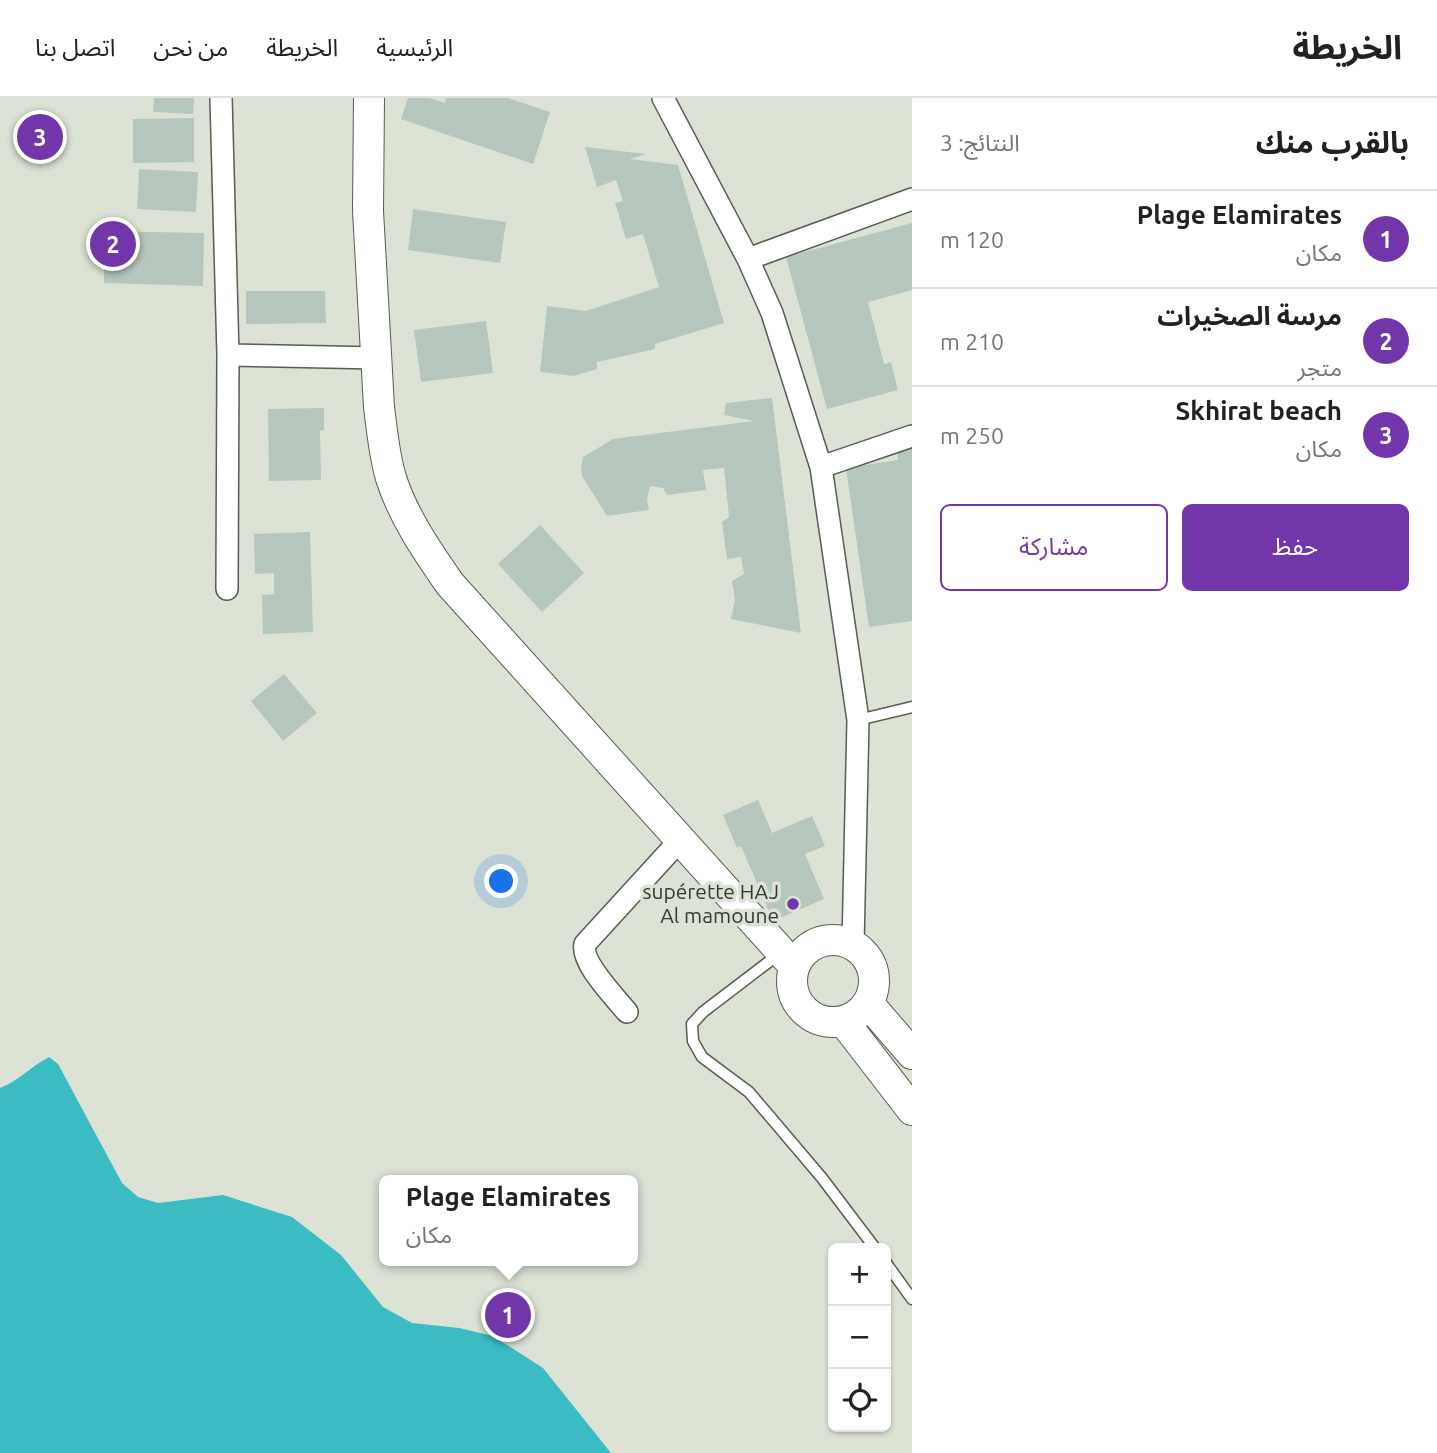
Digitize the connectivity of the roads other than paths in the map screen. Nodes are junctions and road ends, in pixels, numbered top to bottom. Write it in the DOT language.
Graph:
graph roads {
  1 [pos="221,98"];
  2 [pos="369,98"];
  3 [pos="663,98"];
  4 [pos="912,199"];
  5 [pos="748,259"];
  6 [pos="228,355"];
  7 [pos="378,358"];
  8 [pos="912,436"];
  9 [pos="821,467"];
  10 [pos="227,589"];
  11 [pos="912,707"];
  12 [pos="858,720"];
  13 [pos="681,839"];
  14 [pos="853,945"];
  15 [pos="788,959"];
  16 [pos="868,1003"];
  17 [pos="627,1012"];
  18 [pos="844,1022"];
  19 [pos="912,1054"];
  20 [pos="912,1110"];
  21 [pos="871,1243"];
  22 [pos="891,1270"];
  23 [pos="912,1299"];
  1 -- 6 [label="street"];
  2 -- 7 [label="street"];
  3 -- 5 [label="street"];
  4 -- 5 [label="street"];
  5 -- 9 [label="street"];
  6 -- 7 [label="street"];
  6 -- 10 [label="street"];
  7 -- 13 [label="street"];
  8 -- 9 [label="street"];
  9 -- 12 [label="street"];
  11 -- 12 [label="lane"];
  12 -- 14 [label="street"];
  13 -- 15 [label="street"];
  13 -- 17 [label="street"];
  14 -- 15 [label="street"];
  14 -- 16 [label="street"];
  15 -- 18 [label="street"];
  15 -- 21 [label="lane"];
  16 -- 18 [label="street"];
  16 -- 19 [label="street"];
  18 -- 20 [label="street"];
  22 -- 23 [label="lane"];
}
